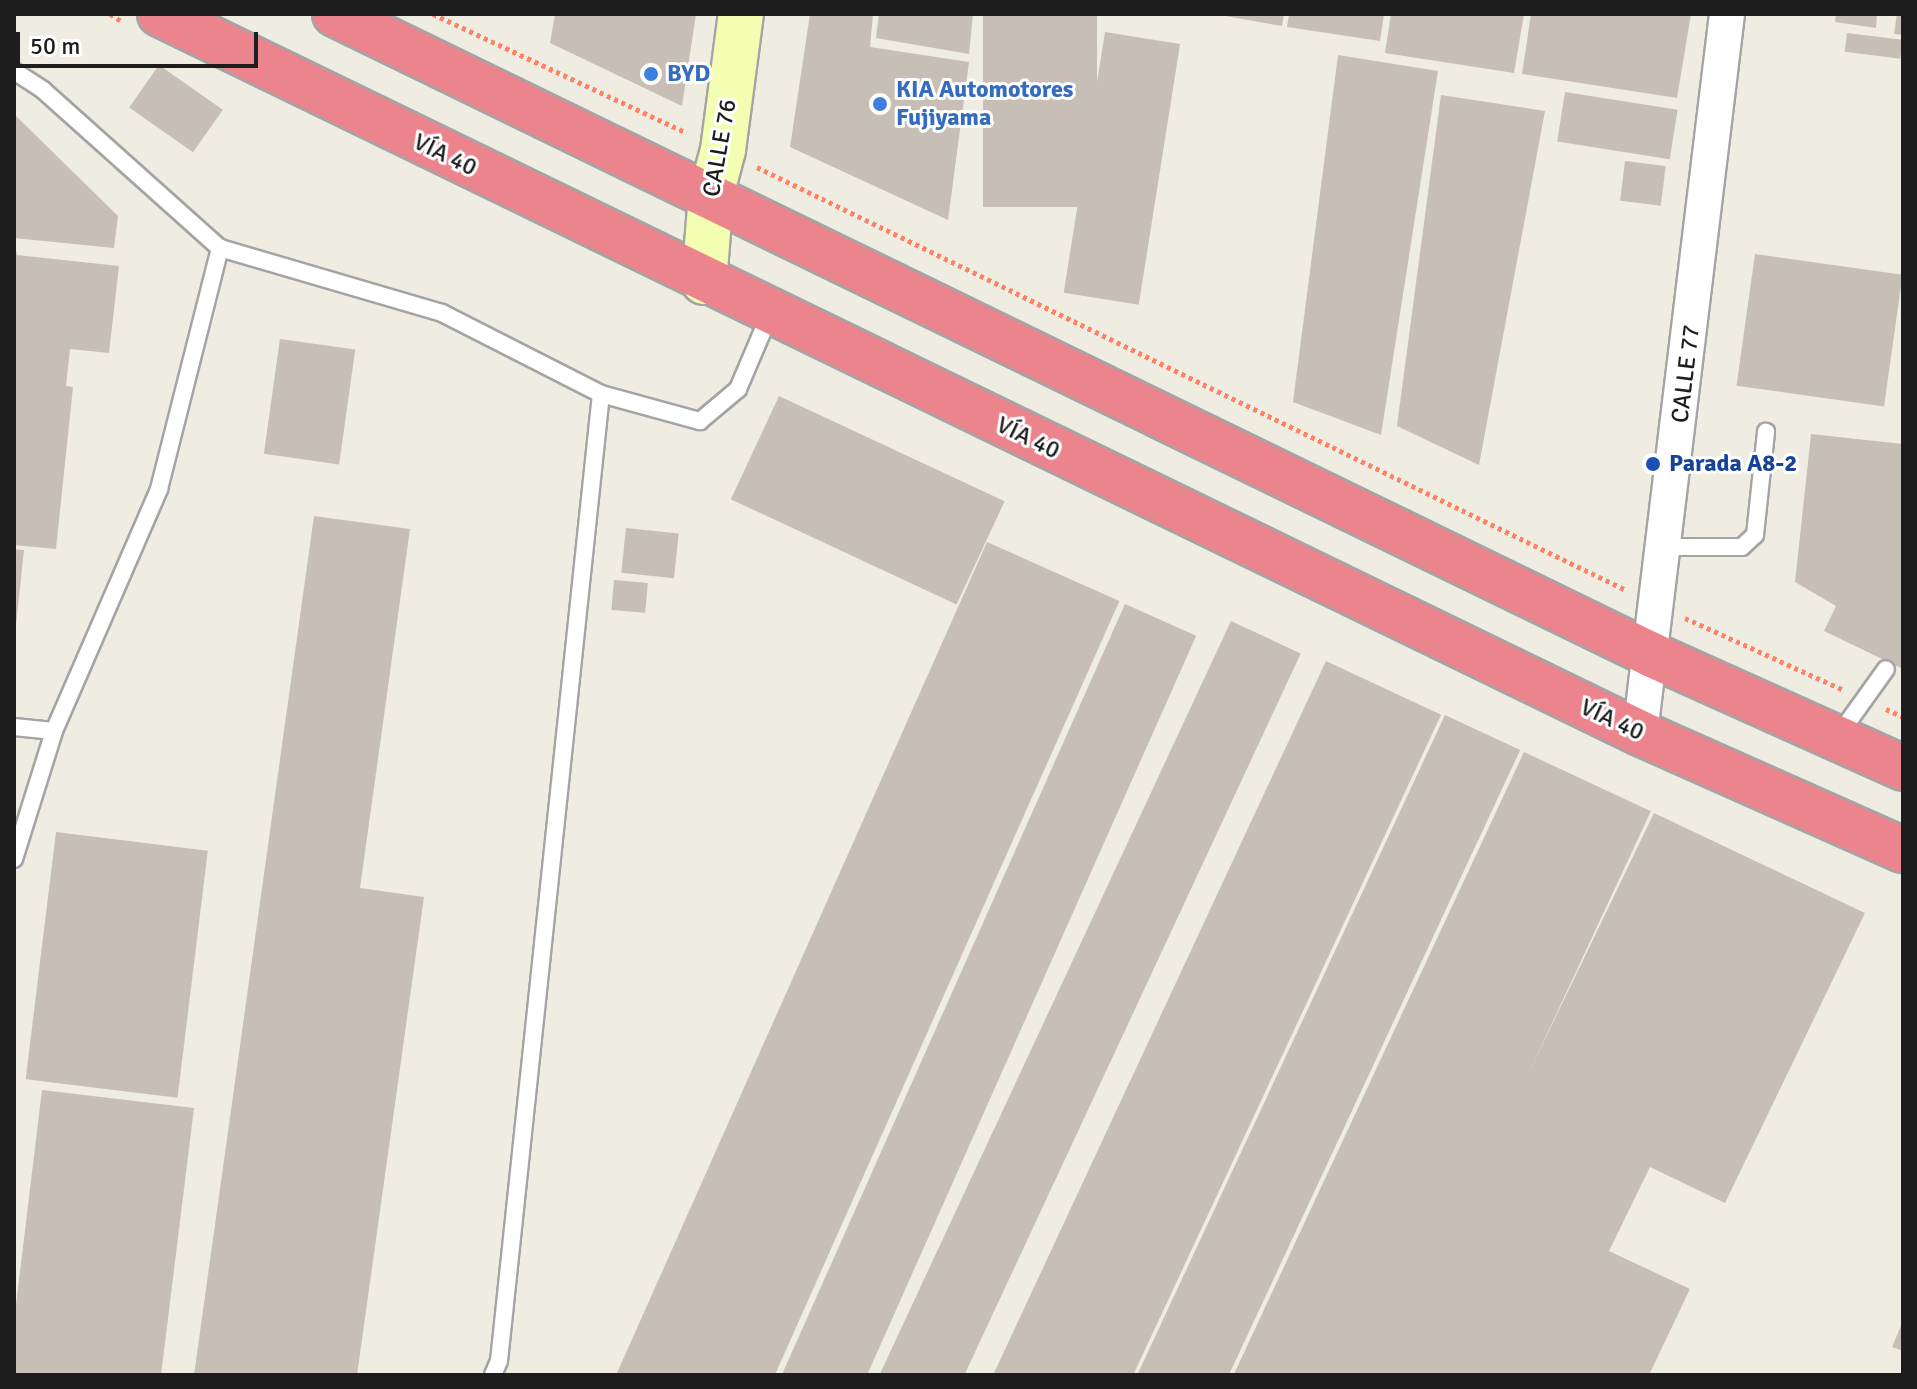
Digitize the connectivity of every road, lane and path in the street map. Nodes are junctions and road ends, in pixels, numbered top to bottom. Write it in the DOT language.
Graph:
graph roads {
  1 [pos="160,14"];
  2 [pos="335,14"];
  3 [pos="433,14"];
  4 [pos="741,14"];
  5 [pos="1727,14"];
  6 [pos="14,71"];
  7 [pos="723,150"];
  8 [pos="711,195"];
  9 [pos="220,248"];
  10 [pos="704,282"];
  11 [pos="770,314"];
  12 [pos="601,394"];
  13 [pos="1766,432"];
  14 [pos="1666,547"];
  15 [pos="1657,605"];
  16 [pos="1652,655"];
  17 [pos="1886,669"];
  18 [pos="1861,698"];
  19 [pos="1903,717"];
  20 [pos="14,727"];
  21 [pos="54,731"];
  22 [pos="1640,733"];
  23 [pos="1837,737"];
  24 [pos="1903,768"];
  25 [pos="1903,850"];
  26 [pos="14,859"];
  27 [pos="493,1375"];
  1 -- 10 [label="highway, VÍA 40"];
  2 -- 8 [label="highway"];
  3 -- 7 [label="path"];
  4 -- 7 [label="street, CALLE 76"];
  5 -- 14 [label="street, CALLE 77"];
  6 -- 9 [label="lane"];
  7 -- 8 [label="street, CALLE 76"];
  7 -- 15 [label="path"];
  8 -- 10 [label="street, CALLE 76"];
  8 -- 16 [label="highway"];
  9 -- 12 [label="lane"];
  9 -- 21 [label="lane"];
  10 -- 11 [label="highway, VÍA 40"];
  11 -- 12 [label="lane"];
  11 -- 22 [label="highway, VÍA 40"];
  12 -- 27 [label="lane"];
  13 -- 14 [label="lane"];
  14 -- 15 [label="street, CALLE 77"];
  15 -- 16 [label="street, CALLE 77"];
  15 -- 18 [label="path"];
  16 -- 22 [label="street, CALLE 77"];
  16 -- 23 [label="highway"];
  17 -- 18 [label="lane"];
  18 -- 19 [label="path"];
  18 -- 23 [label="lane"];
  20 -- 21 [label="lane"];
  21 -- 26 [label="lane"];
  22 -- 25 [label="highway, VÍA 40"];
  23 -- 24 [label="highway"];
}
